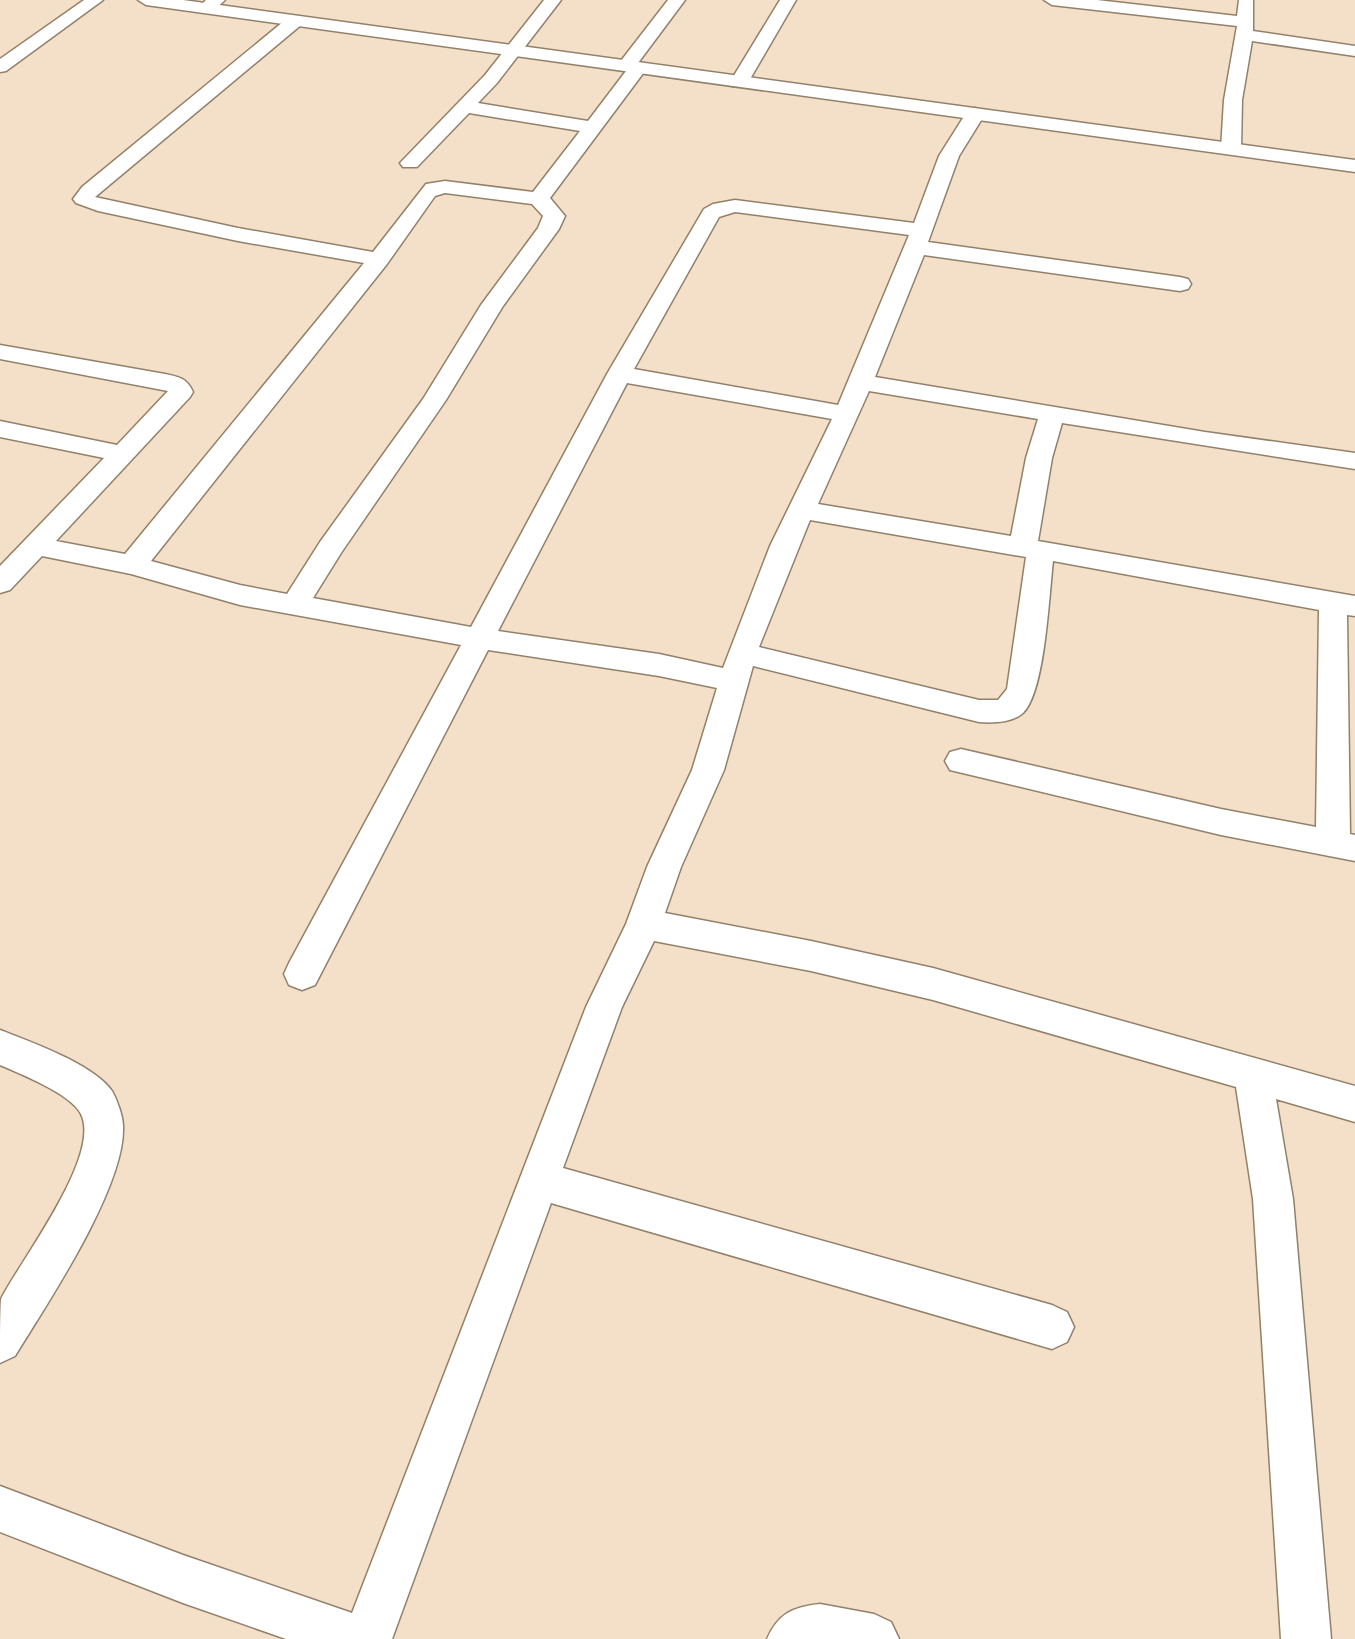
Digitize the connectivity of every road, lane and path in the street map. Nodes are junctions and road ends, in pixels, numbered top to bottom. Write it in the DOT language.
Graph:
graph roads {
  1 [pos="94,0"];
  2 [pos="146,0"];
  3 [pos="554,0"];
  4 [pos="677,0"];
  5 [pos="788,0"];
  6 [pos="1052,0"];
  7 [pos="1246,0"];
  8 [pos="211,4"];
  9 [pos="296,21"];
  10 [pos="1245,28"];
  11 [pos="513,51"];
  12 [pos="1355,51"];
  13 [pos="0,67"];
  14 [pos="632,67"];
  15 [pos="739,82"];
  16 [pos="463,106"];
  17 [pos="975,114"];
  18 [pos="591,127"];
  19 [pos="1231,149"];
  20 [pos="411,163"];
  21 [pos="1355,166"];
  22 [pos="538,199"];
  23 [pos="917,239"];
  24 [pos="378,259"];
  25 [pos="1180,284"];
  26 [pos="0,352"];
  27 [pos="619,374"];
  28 [pos="860,382"];
  29 [pos="1052,413"];
  30 [pos="846,414"];
  31 [pos="0,429"];
  32 [pos="124,454"];
  33 [pos="1355,461"];
  34 [pos="802,510"];
  35 [pos="36,546"];
  36 [pos="1032,549"];
  37 [pos="132,565"];
  38 [pos="0,584"];
  39 [pos="1344,604"];
  40 [pos="295,605"];
  41 [pos="477,638"];
  42 [pos="738,667"];
  43 [pos="961,761"];
  44 [pos="1344,845"];
  45 [pos="644,924"];
  46 [pos="302,974"];
  47 [pos="0,1047"];
  48 [pos="1253,1075"];
  49 [pos="1355,1104"];
  50 [pos="540,1181"];
  51 [pos="1052,1327"];
  52 [pos="0,1341"];
  53 [pos="0,1509"];
  54 [pos="356,1639"];
  55 [pos="367,1639"];
  56 [pos="792,1639"];
  57 [pos="874,1639"];
  58 [pos="1306,1639"];
  1 -- 13 [label="street"];
  2 -- 8 [label="street"];
  3 -- 11 [label="street"];
  4 -- 14 [label="street"];
  5 -- 15 [label="street"];
  6 -- 10 [label="street"];
  7 -- 10 [label="street"];
  8 -- 9 [label="street"];
  9 -- 11 [label="street"];
  9 -- 24 [label="street"];
  10 -- 12 [label="street"];
  10 -- 19 [label="street"];
  11 -- 14 [label="street"];
  11 -- 16 [label="street"];
  14 -- 15 [label="street"];
  14 -- 18 [label="street"];
  15 -- 17 [label="street"];
  16 -- 18 [label="street"];
  16 -- 20 [label="street"];
  17 -- 19 [label="street"];
  17 -- 23 [label="street"];
  18 -- 22 [label="street"];
  19 -- 21 [label="street"];
  22 -- 24 [label="street"];
  22 -- 40 [label="street"];
  23 -- 25 [label="street"];
  23 -- 27 [label="street"];
  23 -- 28 [label="street"];
  24 -- 37 [label="street"];
  26 -- 32 [label="street"];
  27 -- 30 [label="street"];
  27 -- 41 [label="street"];
  28 -- 29 [label="street"];
  28 -- 30 [label="street"];
  29 -- 33 [label="street"];
  29 -- 36 [label="street"];
  30 -- 34 [label="street"];
  31 -- 32 [label="street"];
  32 -- 35 [label="street"];
  34 -- 36 [label="street"];
  34 -- 42 [label="street"];
  35 -- 37 [label="street"];
  35 -- 38 [label="street"];
  36 -- 39 [label="street"];
  36 -- 42 [label="street"];
  37 -- 40 [label="street"];
  39 -- 44 [label="street"];
  40 -- 41 [label="street"];
  41 -- 42 [label="street"];
  41 -- 46 [label="street"];
  42 -- 45 [label="street"];
  43 -- 44 [label="street"];
  45 -- 48 [label="street"];
  45 -- 50 [label="street"];
  47 -- 52 [label="street"];
  48 -- 49 [label="street"];
  48 -- 58 [label="street"];
  50 -- 51 [label="street"];
  50 -- 55 [label="street"];
  53 -- 54 [label="street"];
  56 -- 57 [label="street"];
}
